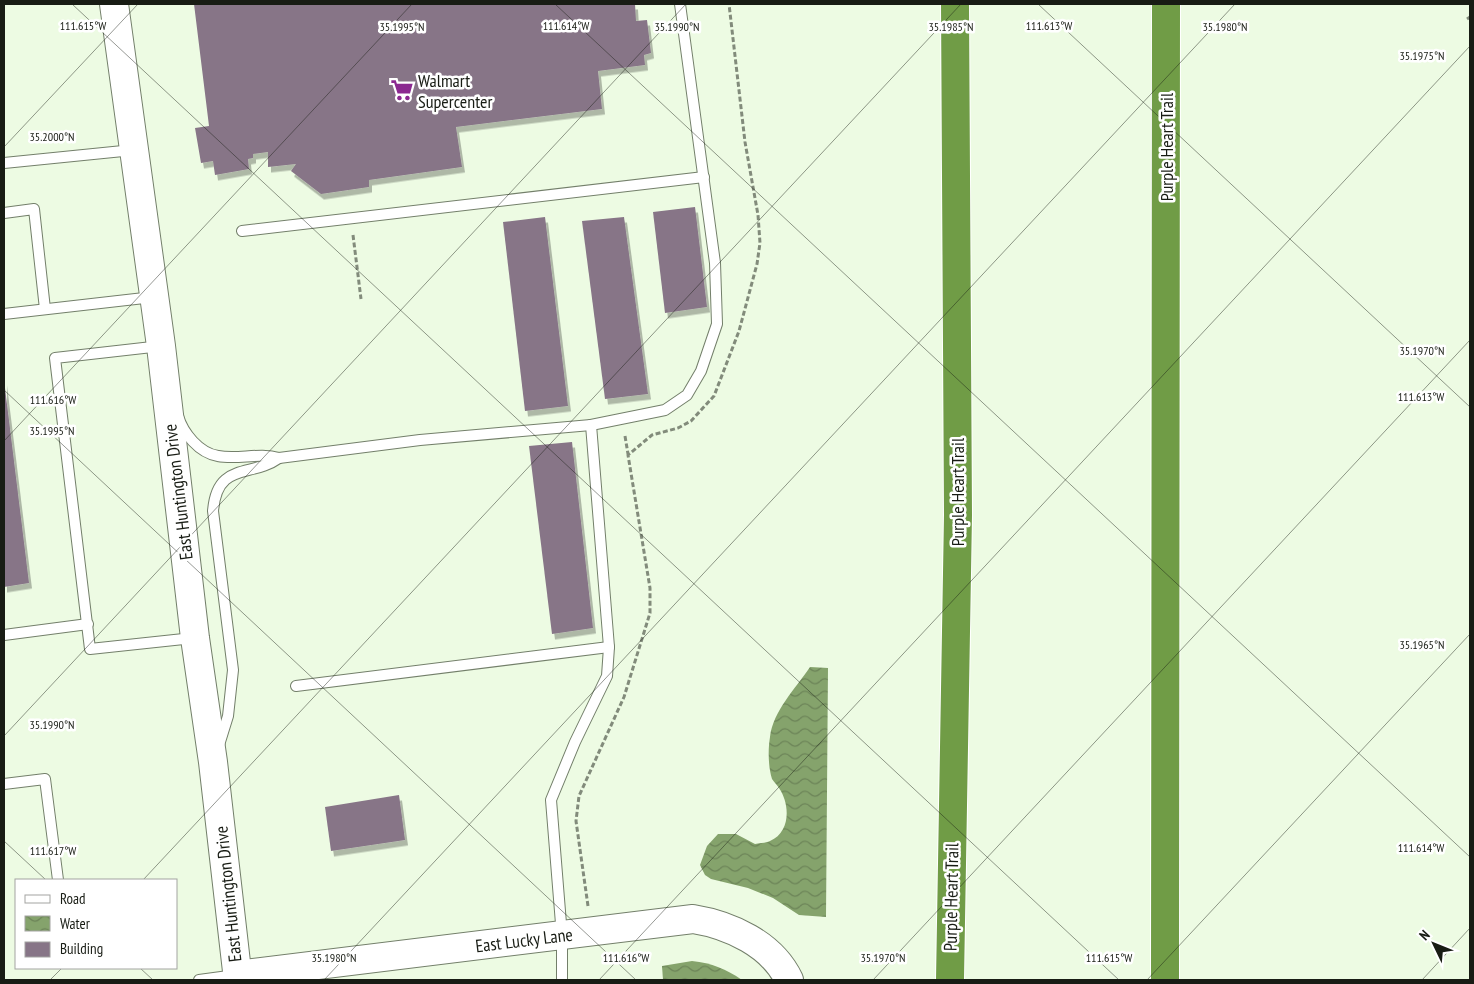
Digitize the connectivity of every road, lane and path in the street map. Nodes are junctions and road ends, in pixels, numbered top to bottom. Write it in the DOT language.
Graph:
graph roads {
  1 [pos="114,4"];
  2 [pos="680,4"];
  3 [pos="729,4"];
  4 [pos="955,4"];
  5 [pos="1166,4"];
  6 [pos="134,150"];
  7 [pos="4,163"];
  8 [pos="704,177"];
  9 [pos="4,213"];
  10 [pos="351,225"];
  11 [pos="242,231"];
  12 [pos="154,297"];
  13 [pos="361,299"];
  14 [pos="45,309"];
  15 [pos="4,314"];
  16 [pos="161,346"];
  17 [pos="591,425"];
  18 [pos="625,436"];
  19 [pos="628,455"];
  20 [pos="279,458"];
  21 [pos="88,624"];
  22 [pos="4,635"];
  23 [pos="195,638"];
  24 [pos="609,647"];
  25 [pos="296,686"];
  26 [pos="590,750"];
  27 [pos="598,752"];
  28 [pos="213,762"];
  29 [pos="4,784"];
  30 [pos="58,879"];
  31 [pos="588,906"];
  32 [pos="562,936"];
  33 [pos="237,978"];
  34 [pos="198,980"];
  35 [pos="562,980"];
  36 [pos="789,980"];
  37 [pos="950,980"];
  38 [pos="1165,980"];
  1 -- 6 [label="street, East Huntington Drive"];
  2 -- 8 [label="lane"];
  3 -- 19 [label="path"];
  4 -- 37 [label="highway, Purple Heart Trail"];
  5 -- 38 [label="highway, Purple Heart Trail"];
  6 -- 7 [label="lane"];
  6 -- 12 [label="street, East Huntington Drive"];
  8 -- 11 [label="lane"];
  8 -- 17 [label="lane"];
  9 -- 14 [label="lane"];
  10 -- 13 [label="path"];
  12 -- 14 [label="lane"];
  12 -- 16 [label="street, East Huntington Drive"];
  14 -- 15 [label="lane"];
  16 -- 20 [label="lane"];
  16 -- 21 [label="lane"];
  16 -- 23 [label="street, East Huntington Drive"];
  17 -- 20 [label="lane"];
  17 -- 24 [label="lane"];
  18 -- 19 [label="path"];
  19 -- 27 [label="path"];
  20 -- 28 [label="lane"];
  21 -- 22 [label="lane"];
  21 -- 23 [label="lane"];
  23 -- 28 [label="street, East Huntington Drive"];
  24 -- 25 [label="lane"];
  24 -- 32 [label="lane"];
  26 -- 27 [label="path"];
  27 -- 31 [label="path"];
  28 -- 33 [label="street, East Huntington Drive"];
  29 -- 30 [label="lane"];
  32 -- 33 [label="street, East Lucky Lane"];
  32 -- 35 [label="lane"];
  32 -- 36 [label="street, East Lucky Lane"];
  33 -- 34 [label="lane"];
}
